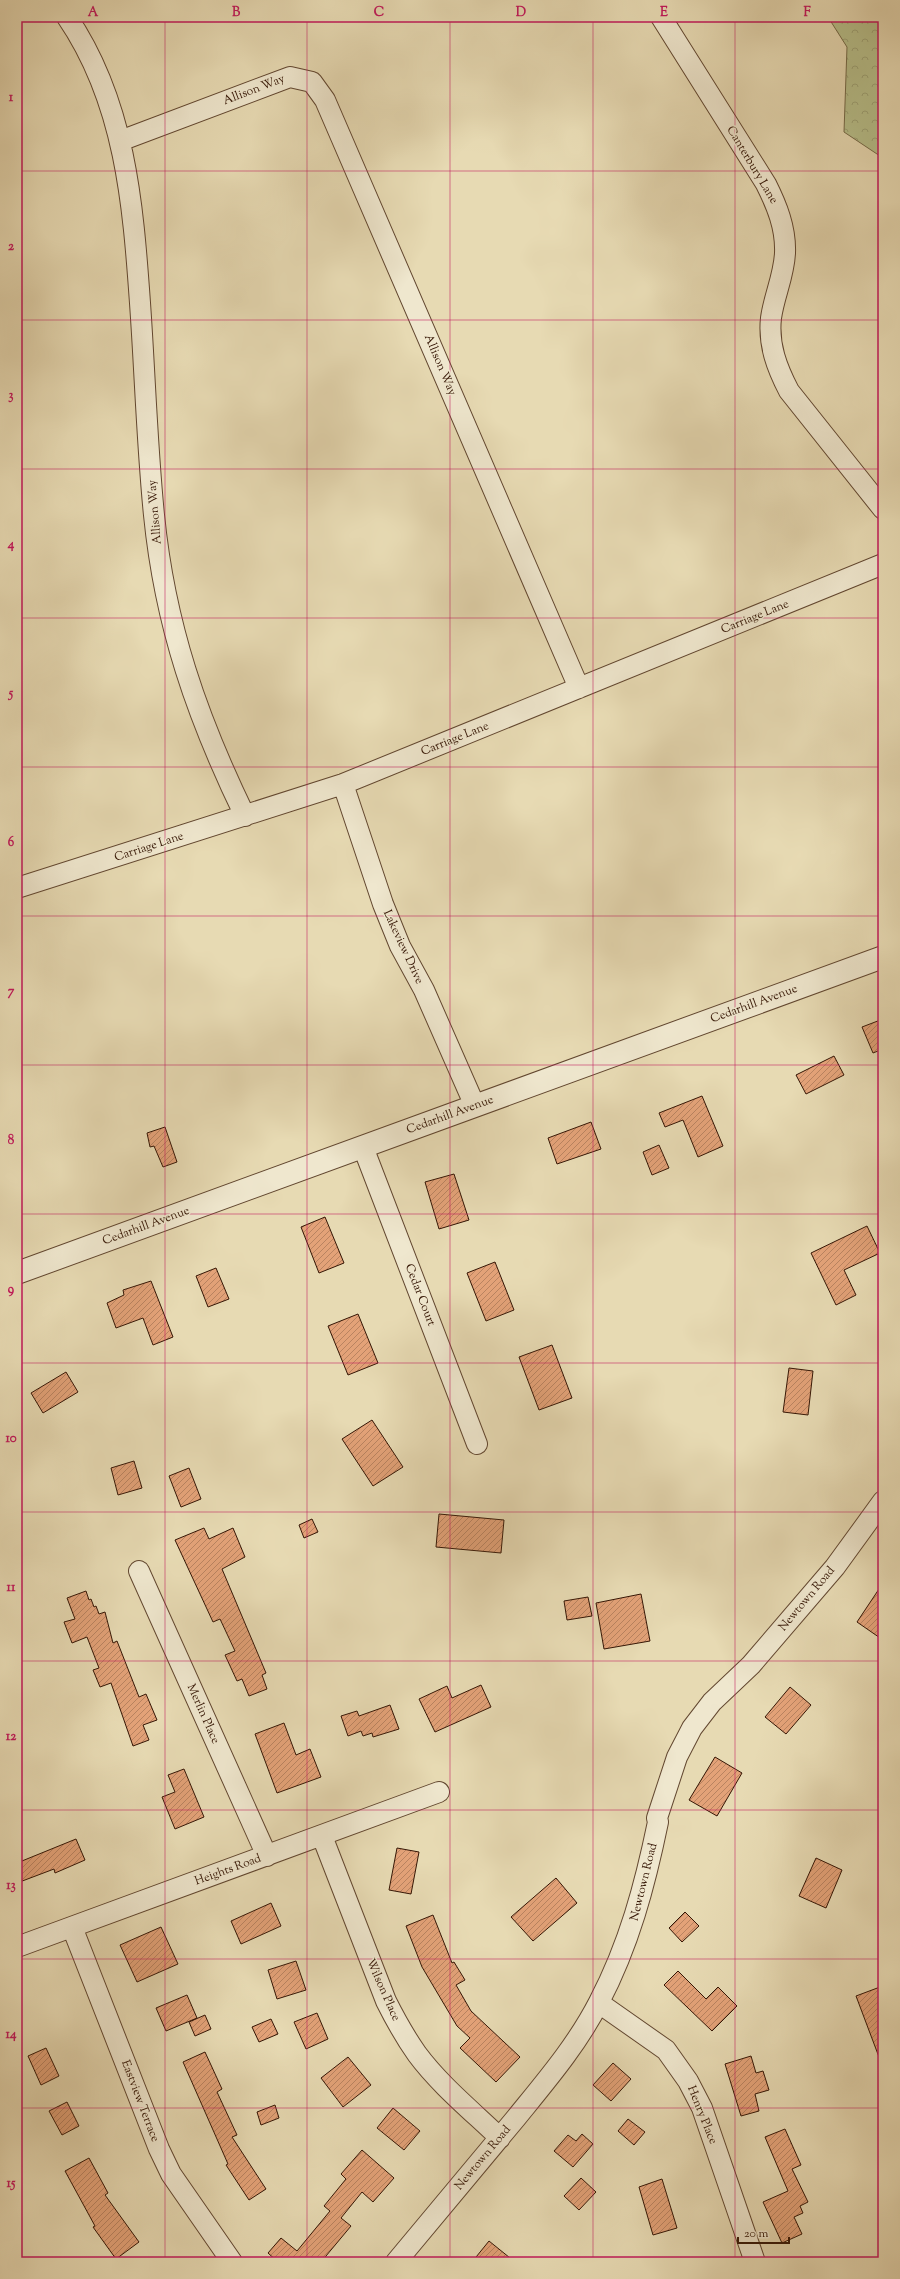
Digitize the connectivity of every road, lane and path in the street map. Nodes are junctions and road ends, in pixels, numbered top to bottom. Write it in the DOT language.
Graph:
graph roads {
  1 [pos="67,17"];
  2 [pos="661,17"];
  3 [pos="120,141"];
  4 [pos="883,508"];
  5 [pos="883,564"];
  6 [pos="579,688"];
  7 [pos="343,784"];
  8 [pos="245,816"];
  9 [pos="17,888"];
  10 [pos="883,957"];
  11 [pos="475,1106"];
  12 [pos="363,1147"];
  13 [pos="17,1273"];
  14 [pos="477,1444"];
  15 [pos="883,1501"];
  16 [pos="139,1571"];
  17 [pos="439,1792"];
  18 [pos="322,1836"];
  19 [pos="267,1856"];
  20 [pos="72,1927"];
  21 [pos="17,1947"];
  22 [pos="599,2003"];
  23 [pos="500,2138"];
  24 [pos="232,2262"];
  25 [pos="396,2262"];
  26 [pos="755,2262"];
  1 -- 3 [label="street"];
  2 -- 4 [label="street, Canterbury Lane"];
  3 -- 6 [label="street, Allison Way"];
  3 -- 8 [label="street, Allison Way"];
  5 -- 6 [label="street, Carriage Lane"];
  6 -- 7 [label="street, Carriage Lane"];
  7 -- 8 [label="street, Carriage Lane"];
  7 -- 11 [label="street, Lakeview Drive"];
  8 -- 9 [label="street, Carriage Lane"];
  10 -- 11 [label="street, Cedarhill Avenue"];
  11 -- 12 [label="street, Cedarhill Avenue"];
  12 -- 13 [label="street, Cedarhill Avenue"];
  12 -- 14 [label="street, Cedar Court"];
  15 -- 22 [label="street, Newtown Road"];
  16 -- 19 [label="street, Merlin Place"];
  17 -- 18 [label="street, Heights Road"];
  18 -- 19 [label="street, Heights Road"];
  18 -- 23 [label="street, Wilson Place"];
  19 -- 20 [label="street, Heights Road"];
  20 -- 21 [label="street, Heights Road"];
  20 -- 24 [label="street, Eastview Terrace"];
  22 -- 23 [label="street, Newtown Road"];
  22 -- 26 [label="street, Henry Place"];
  23 -- 25 [label="street, Newtown Road"];
}
